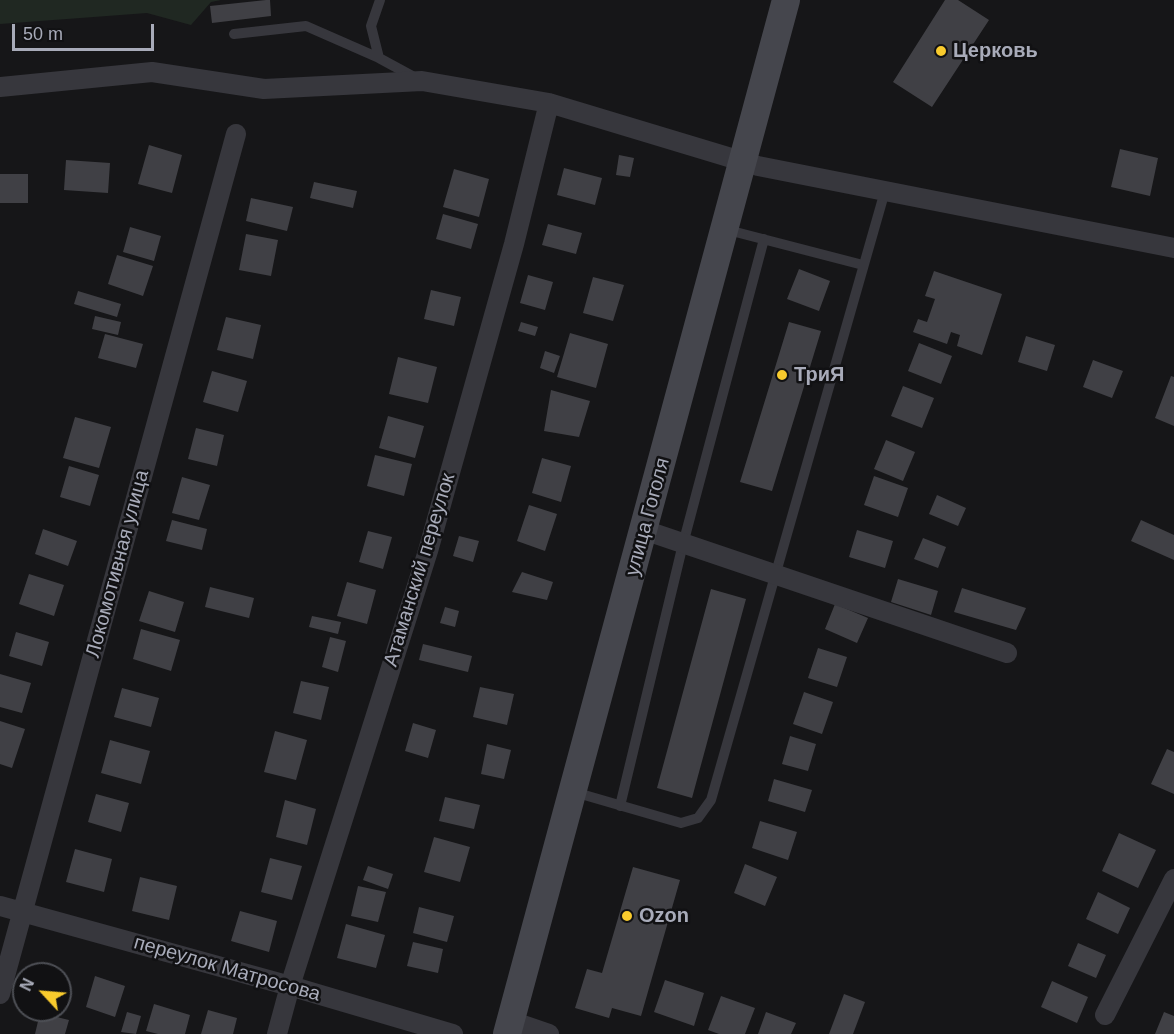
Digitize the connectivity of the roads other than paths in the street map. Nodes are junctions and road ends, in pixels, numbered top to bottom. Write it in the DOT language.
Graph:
graph roads {
  1 [pos="380,0"];
  2 [pos="786,0"];
  3 [pos="234,34"];
  4 [pos="379,58"];
  5 [pos="422,81"];
  6 [pos="0,87"];
  7 [pos="549,103"];
  8 [pos="236,134"];
  9 [pos="742,161"];
  10 [pos="885,191"];
  11 [pos="724,229"];
  12 [pos="764,239"];
  13 [pos="1174,248"];
  14 [pos="864,265"];
  15 [pos="644,530"];
  16 [pos="683,543"];
  17 [pos="774,574"];
  18 [pos="1008,653"];
  19 [pos="574,792"];
  20 [pos="620,806"];
  21 [pos="1174,879"];
  22 [pos="0,906"];
  23 [pos="22,912"];
  24 [pos="290,986"];
  25 [pos="0,994"];
  26 [pos="1105,1015"];
  27 [pos="509,1027"];
  28 [pos="278,1034"];
  29 [pos="453,1034"];
  30 [pos="549,1034"];
  1 -- 4 [label="lane"];
  2 -- 9 [label="main road, улица Гоголя"];
  3 -- 4 [label="lane"];
  4 -- 5 [label="lane"];
  5 -- 6 [label="street"];
  5 -- 7 [label="street"];
  7 -- 9 [label="street"];
  7 -- 24 [label="street, Атаманский переулок"];
  8 -- 23 [label="street, Локомотивная улица"];
  9 -- 10 [label="street"];
  9 -- 11 [label="main road, улица Гоголя"];
  10 -- 13 [label="street"];
  10 -- 14 [label="lane"];
  11 -- 12 [label="lane"];
  11 -- 15 [label="main road, улица Гоголя"];
  12 -- 14 [label="lane"];
  12 -- 16 [label="lane"];
  14 -- 17 [label="lane"];
  15 -- 16 [label="street"];
  15 -- 19 [label="main road, улица Гоголя"];
  16 -- 17 [label="street"];
  16 -- 20 [label="lane"];
  17 -- 18 [label="street"];
  17 -- 20 [label="lane"];
  19 -- 20 [label="lane"];
  19 -- 27 [label="main road, улица Гоголя"];
  21 -- 26 [label="street"];
  22 -- 23 [label="street, переулок Матросова"];
  23 -- 24 [label="street, переулок Матросова"];
  23 -- 25 [label="street, Локомотивная улица"];
  24 -- 28 [label="street, Атаманский переулок"];
  24 -- 29 [label="street, переулок Матросова"];
  27 -- 30 [label="street"];
}
